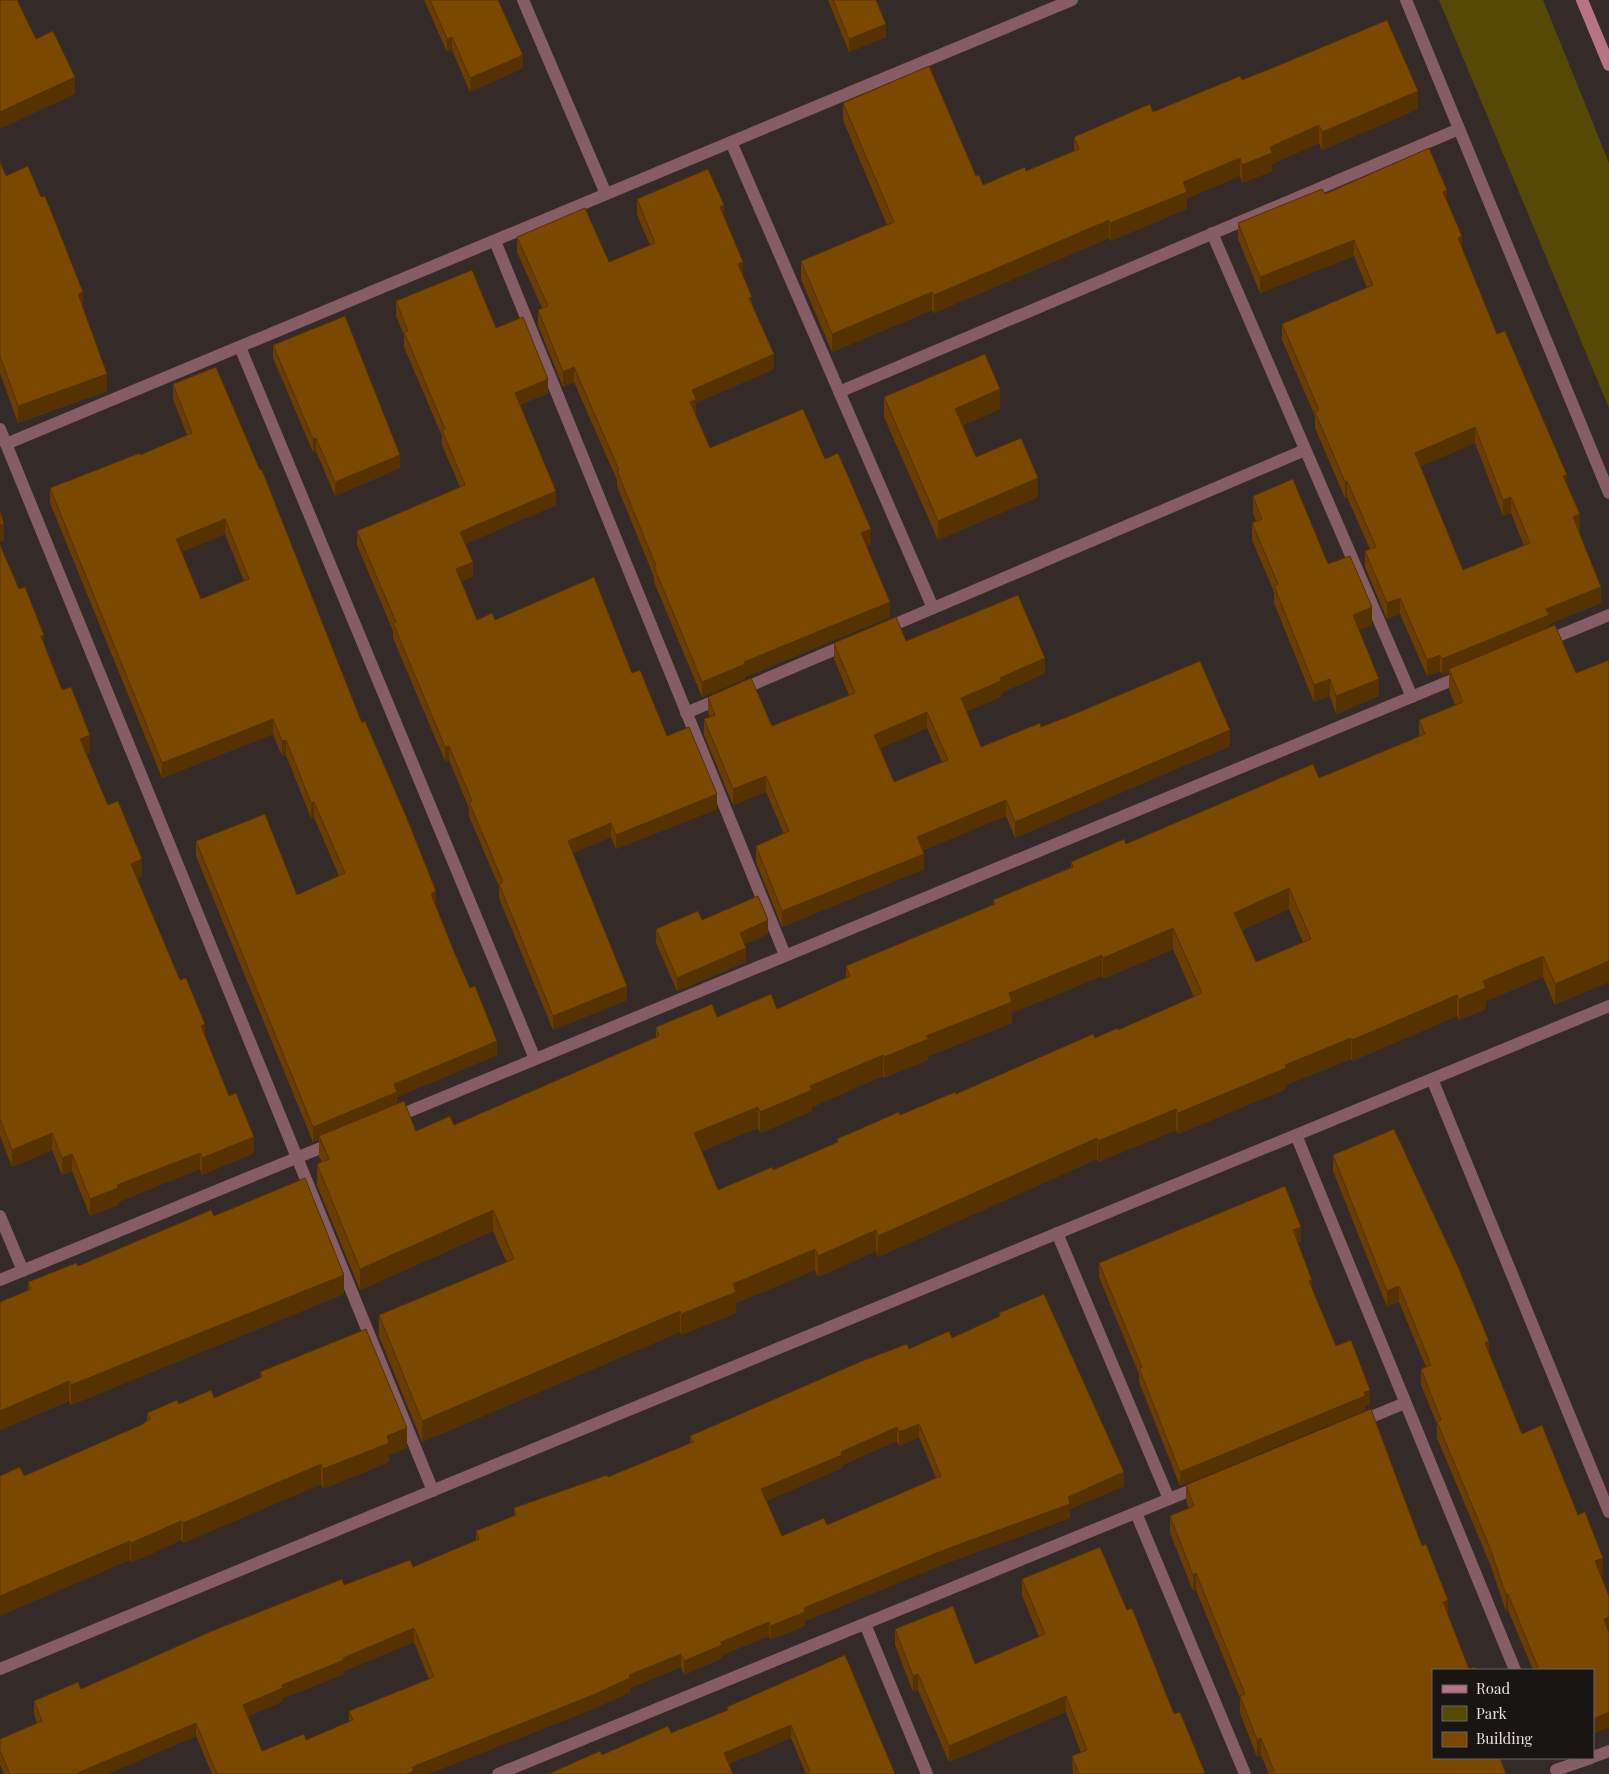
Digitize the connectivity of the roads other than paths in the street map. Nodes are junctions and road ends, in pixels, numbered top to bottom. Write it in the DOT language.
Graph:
graph roads {
  1 [pos="523,0"];
  2 [pos="1072,0"];
  3 [pos="1406,0"];
  4 [pos="1582,0"];
  5 [pos="1609,65"];
  6 [pos="1459,129"];
  7 [pos="731,142"];
  8 [pos="606,194"];
  9 [pos="1212,234"];
  10 [pos="495,240"];
  11 [pos="240,347"];
  12 [pos="839,392"];
  13 [pos="0,429"];
  14 [pos="6,444"];
  15 [pos="1305,450"];
  16 [pos="1609,493"];
  17 [pos="933,608"];
  18 [pos="1609,615"];
  19 [pos="1537,645"];
  20 [pos="1474,671"];
  21 [pos="1412,697"];
  22 [pos="686,713"];
  23 [pos="785,955"];
  24 [pos="1609,1006"];
  25 [pos="535,1059"];
  26 [pos="1432,1079"];
  27 [pos="380,1124"];
  28 [pos="1296,1135"];
  29 [pos="343,1139"];
  30 [pos="297,1158"];
  31 [pos="0,1216"];
  32 [pos="1058,1233"];
  33 [pos="23,1271"];
  34 [pos="0,1280"];
  35 [pos="1405,1403"];
  36 [pos="1350,1425"];
  37 [pos="1214,1481"];
  38 [pos="433,1491"];
  39 [pos="1169,1499"];
  40 [pos="1609,1512"];
  41 [pos="1136,1513"];
  42 [pos="865,1624"];
  43 [pos="0,1669"];
  44 [pos="1515,1669"];
  45 [pos="1609,1752"];
  46 [pos="1594,1757"];
  47 [pos="1551,1759"];
  48 [pos="1590,1759"];
  49 [pos="1557,1772"];
  50 [pos="498,1774"];
  51 [pos="927,1774"];
  52 [pos="1245,1774"];
  1 -- 8 [label="street"];
  2 -- 7 [label="street"];
  3 -- 6 [label="street"];
  4 -- 5 [label="street"];
  6 -- 9 [label="street"];
  6 -- 16 [label="street"];
  7 -- 8 [label="street"];
  7 -- 12 [label="street"];
  8 -- 10 [label="street"];
  9 -- 12 [label="street"];
  9 -- 15 [label="street"];
  10 -- 11 [label="street"];
  10 -- 22 [label="street"];
  11 -- 14 [label="street"];
  11 -- 25 [label="street"];
  12 -- 17 [label="street"];
  13 -- 14 [label="street"];
  14 -- 30 [label="street"];
  15 -- 17 [label="street"];
  15 -- 21 [label="street"];
  17 -- 22 [label="street"];
  18 -- 19 [label="street"];
  20 -- 21 [label="street"];
  21 -- 23 [label="street"];
  22 -- 23 [label="street"];
  23 -- 25 [label="street"];
  24 -- 26 [label="street"];
  25 -- 27 [label="street"];
  26 -- 28 [label="street"];
  26 -- 40 [label="street"];
  28 -- 32 [label="street"];
  28 -- 35 [label="street"];
  29 -- 30 [label="street"];
  30 -- 33 [label="street"];
  30 -- 38 [label="street"];
  31 -- 33 [label="street"];
  32 -- 38 [label="street"];
  32 -- 39 [label="street"];
  33 -- 34 [label="street"];
  35 -- 36 [label="street"];
  35 -- 44 [label="street"];
  37 -- 39 [label="street"];
  38 -- 43 [label="street"];
  39 -- 41 [label="street"];
  41 -- 42 [label="street"];
  41 -- 52 [label="street"];
  42 -- 50 [label="street"];
  42 -- 51 [label="street"];
  45 -- 46 [label="street"];
  47 -- 49 [label="street"];
  48 -- 49 [label="street"];
}
